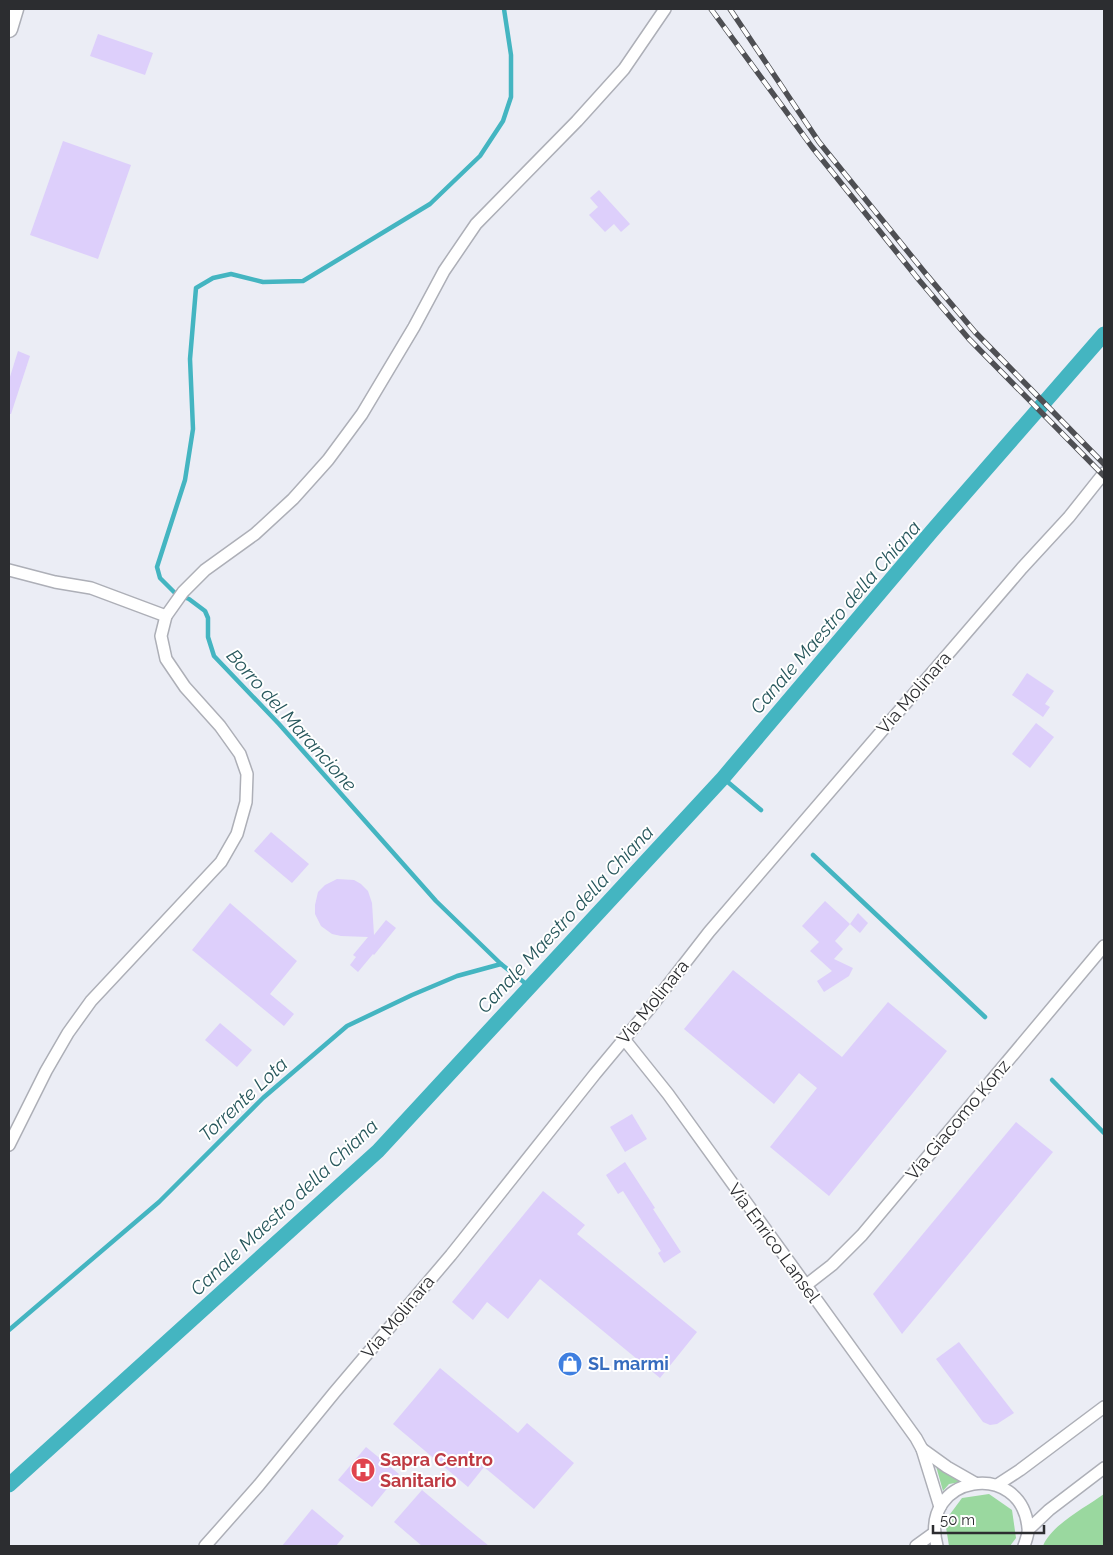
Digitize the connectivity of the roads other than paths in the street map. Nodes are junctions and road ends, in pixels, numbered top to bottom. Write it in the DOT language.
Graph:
graph roads {
  1 [pos="15,9"];
  2 [pos="665,9"];
  3 [pos="9,29"];
  4 [pos="1104,473"];
  5 [pos="9,570"];
  6 [pos="166,616"];
  7 [pos="1104,946"];
  8 [pos="624,1039"];
  9 [pos="9,1146"];
  10 [pos="805,1286"];
  11 [pos="1104,1407"];
  12 [pos="922,1449"];
  13 [pos="1104,1468"];
  14 [pos="974,1483"];
  15 [pos="997,1485"];
  16 [pos="940,1507"];
  17 [pos="1029,1529"];
  18 [pos="934,1533"];
  19 [pos="209,1544"];
  20 [pos="916,1546"];
  21 [pos="938,1546"];
  22 [pos="1024,1546"];
  1 -- 3 [label="main road"];
  2 -- 6 [label="street"];
  4 -- 8 [label="street, Via Molinara"];
  5 -- 6 [label="street"];
  6 -- 9 [label="street"];
  7 -- 10 [label="street, Via Giacomo Konz"];
  8 -- 10 [label="street, Via Enrico Lansel"];
  8 -- 19 [label="street, Via Molinara"];
  10 -- 12 [label="street, Via Enrico Lansel"];
  11 -- 15 [label="street"];
  12 -- 14 [label="street, Via Enrico Lansel"];
  12 -- 16 [label="street, Via Enrico Lansel"];
  13 -- 17 [label="street"];
  14 -- 15 [label="street"];
  14 -- 16 [label="street"];
  15 -- 17 [label="street"];
  16 -- 18 [label="street"];
  17 -- 22 [label="street"];
  18 -- 20 [label="street"];
  18 -- 21 [label="street"];
}
